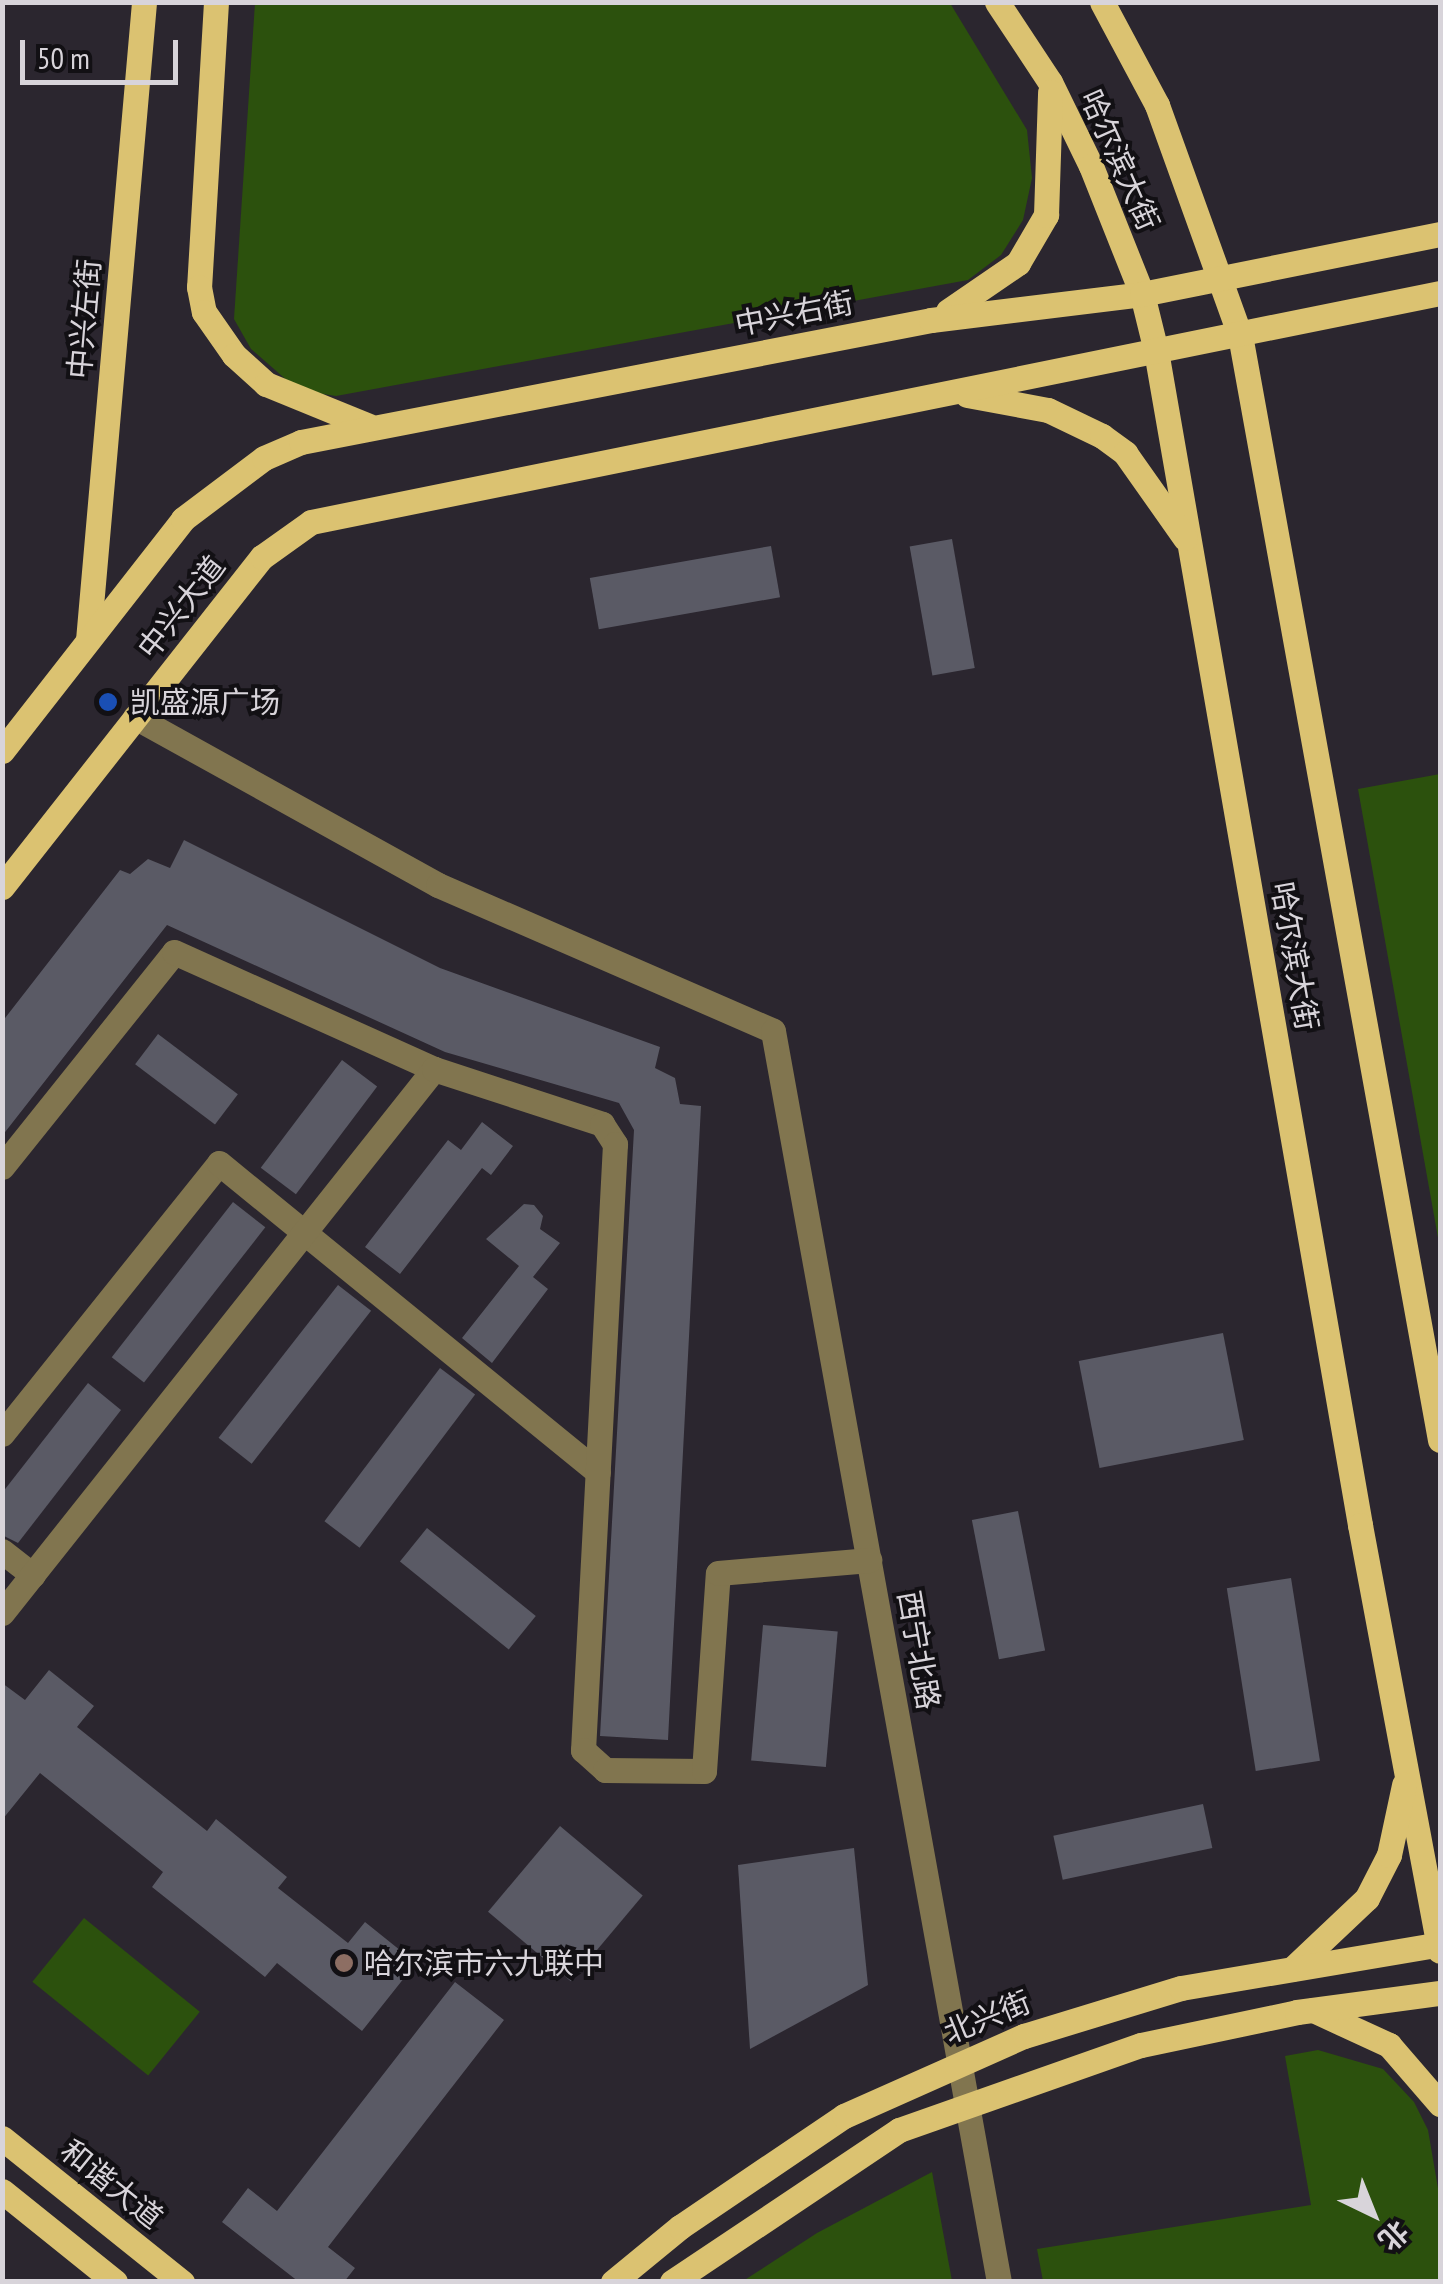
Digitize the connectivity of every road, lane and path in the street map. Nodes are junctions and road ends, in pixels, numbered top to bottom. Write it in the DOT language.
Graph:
graph roads {
  1 [pos="144,2"];
  2 [pos="216,2"];
  3 [pos="997,2"];
  4 [pos="1102,2"];
  5 [pos="1050,82"];
  6 [pos="1440,234"];
  7 [pos="1224,280"];
  8 [pos="1440,293"];
  9 [pos="1142,294"];
  10 [pos="931,320"];
  11 [pos="1240,335"];
  12 [pos="1156,351"];
  13 [pos="948,392"];
  14 [pos="374,428"];
  15 [pos="183,519"];
  16 [pos="1191,547"];
  17 [pos="88,642"];
  18 [pos="135,717"];
  19 [pos="2,751"];
  20 [pos="2,887"];
  21 [pos="434,1069"];
  22 [pos="2,1166"];
  23 [pos="305,1232"];
  24 [pos="2,1434"];
  25 [pos="1440,1440"];
  26 [pos="598,1472"];
  27 [pos="2,1551"];
  28 [pos="870,1560"];
  29 [pos="33,1575"];
  30 [pos="2,1613"];
  31 [pos="1406,1776"];
  32 [pos="1440,1947"];
  33 [pos="1292,1968"];
  34 [pos="1440,1993"];
  35 [pos="1313,2010"];
  36 [pos="959,2063"];
  37 [pos="966,2104"];
  38 [pos="1440,2104"];
  39 [pos="2,2138"];
  40 [pos="2,2192"];
  41 [pos="116,2282"];
  42 [pos="182,2282"];
  43 [pos="613,2282"];
  44 [pos="672,2282"];
  45 [pos="1000,2282"];
  1 -- 17 [label="main road, 中兴左街"];
  2 -- 14 [label="main road"];
  3 -- 5 [label="main road, 哈尔滨大街"];
  4 -- 7 [label="main road, 哈尔滨大街"];
  5 -- 9 [label="main road, 哈尔滨大街"];
  5 -- 10 [label="main road"];
  6 -- 7 [label="main road, 中兴右街"];
  7 -- 9 [label="main road, 中兴右街"];
  7 -- 11 [label="main road, 哈尔滨大街"];
  8 -- 11 [label="main road"];
  9 -- 10 [label="main road, 中兴右街"];
  9 -- 12 [label="main road, 哈尔滨大街"];
  10 -- 14 [label="main road, 中兴右街"];
  11 -- 12 [label="main road"];
  11 -- 25 [label="main road, 哈尔滨大街"];
  12 -- 13 [label="main road"];
  12 -- 16 [label="main road, 哈尔滨大街"];
  13 -- 16 [label="main road"];
  13 -- 18 [label="main road, 中兴大道"];
  14 -- 15 [label="main road, 中兴右街"];
  15 -- 17 [label="main road, 中兴大道"];
  16 -- 31 [label="main road, 哈尔滨大街"];
  17 -- 19 [label="main road, 中兴大道"];
  18 -- 20 [label="main road, 中兴大道"];
  18 -- 28 [label="street, 西宁北路"];
  21 -- 22 [label="street"];
  21 -- 23 [label="street"];
  21 -- 26 [label="street"];
  23 -- 24 [label="street"];
  23 -- 26 [label="street"];
  23 -- 29 [label="street"];
  26 -- 28 [label="street"];
  27 -- 29 [label="street"];
  28 -- 36 [label="street, 西宁北路"];
  29 -- 30 [label="street"];
  31 -- 32 [label="main road, 哈尔滨大街"];
  31 -- 33 [label="main road"];
  32 -- 33 [label="main road, 北兴街"];
  33 -- 36 [label="main road, 北兴街"];
  34 -- 35 [label="main road"];
  35 -- 37 [label="main road"];
  35 -- 38 [label="main road"];
  36 -- 37 [label="street, 西宁北路"];
  36 -- 43 [label="main road, 北兴街"];
  37 -- 44 [label="main road"];
  37 -- 45 [label="street, 西宁北路"];
  39 -- 42 [label="main road, 和谐大道"];
  40 -- 41 [label="main road"];
}
